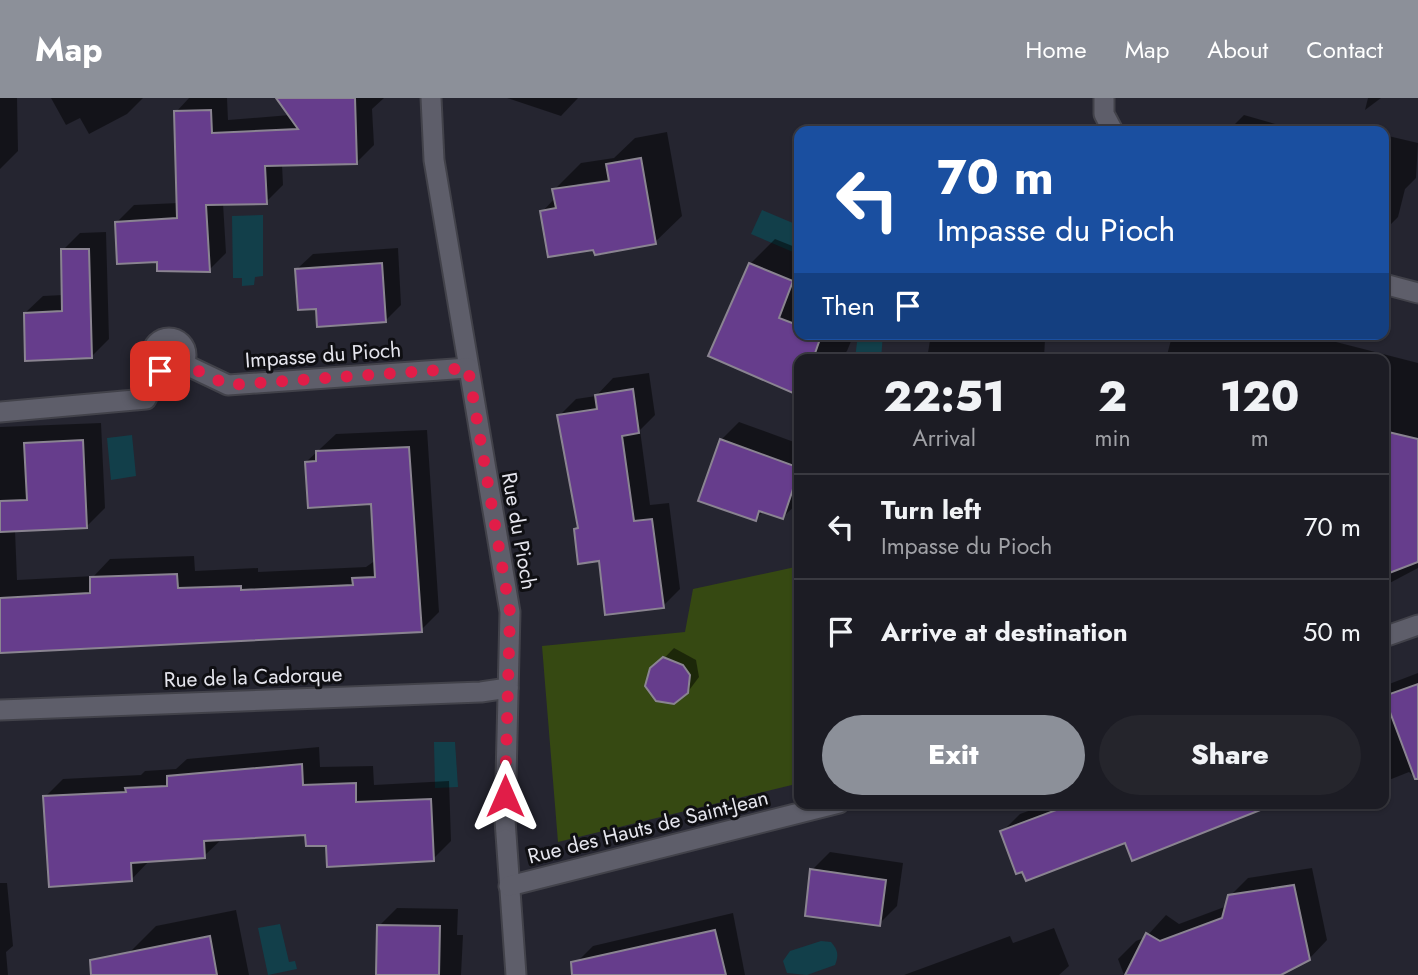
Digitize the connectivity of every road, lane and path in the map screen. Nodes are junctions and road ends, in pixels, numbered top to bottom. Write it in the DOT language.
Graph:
graph roads {
  1 [pos="431,98"];
  2 [pos="1104,98"];
  3 [pos="1110,126"];
  4 [pos="1389,285"];
  5 [pos="1418,293"];
  6 [pos="184,364"];
  7 [pos="468,368"];
  8 [pos="160,371"];
  9 [pos="0,412"];
  10 [pos="1418,625"];
  11 [pos="1389,635"];
  12 [pos="508,688"];
  13 [pos="0,710"];
  14 [pos="815,809"];
  15 [pos="509,886"];
  16 [pos="516,975"];
  1 -- 7 [label="street, Rue du Pioch"];
  2 -- 3 [label="street"];
  4 -- 5 [label="street"];
  6 -- 7 [label="street, Impasse du Pioch"];
  6 -- 8 [label="street"];
  6 -- 8 [label="street"];
  7 -- 12 [label="street, Rue du Pioch"];
  8 -- 9 [label="street"];
  10 -- 11 [label="street"];
  12 -- 13 [label="street, Rue de la Cadorque"];
  12 -- 15 [label="street, Rue du Pioch"];
  14 -- 15 [label="street, Rue des Hauts de Saint-Jean"];
  15 -- 16 [label="street, Rue du Pioch"];
}
